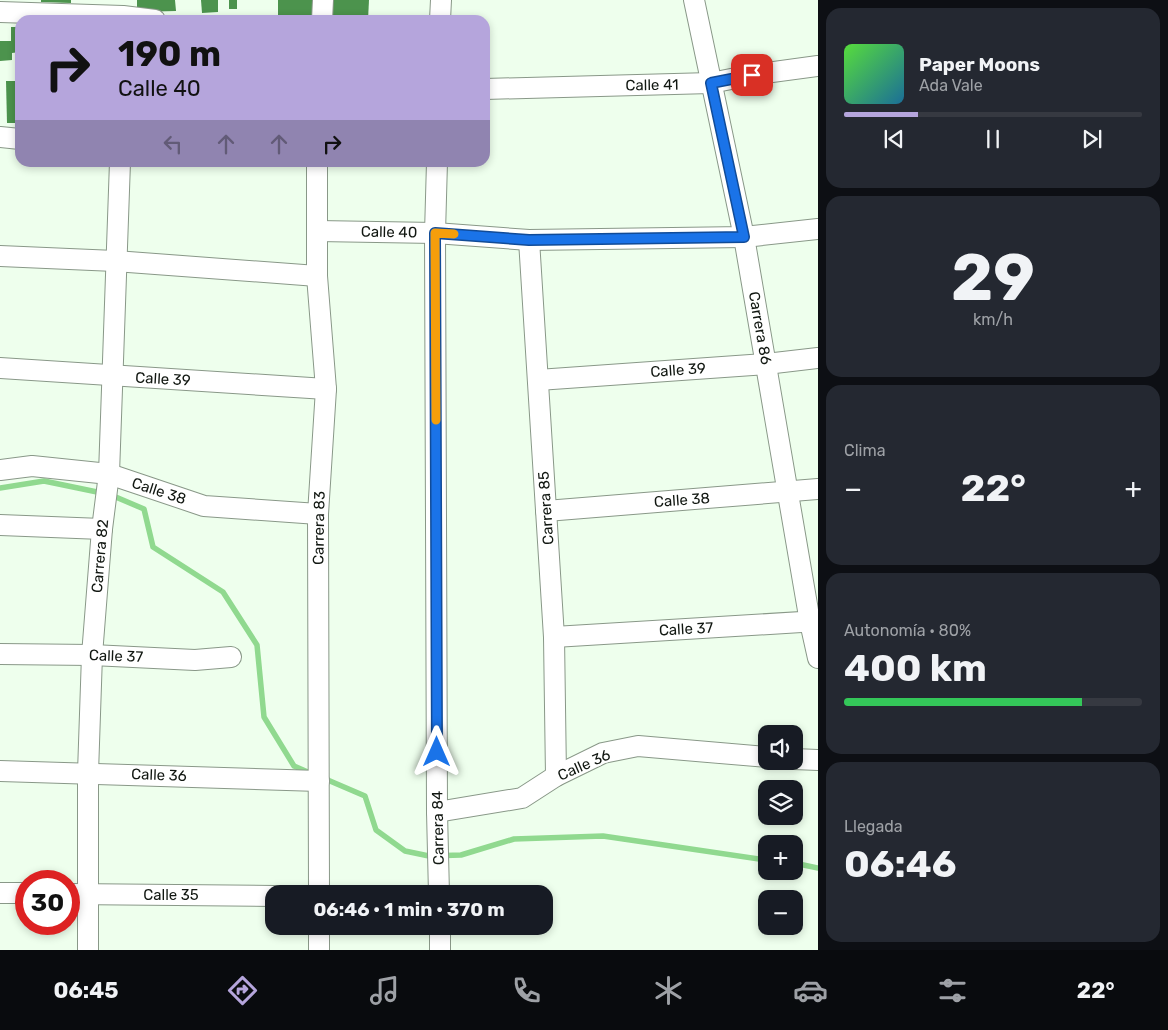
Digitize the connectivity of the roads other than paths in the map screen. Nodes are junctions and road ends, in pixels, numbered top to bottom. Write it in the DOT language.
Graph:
graph roads {
  1 [pos="323,0"];
  2 [pos="440,0"];
  3 [pos="694,0"];
  4 [pos="0,12"];
  5 [pos="124,12"];
  6 [pos="322,15"];
  7 [pos="440,15"];
  8 [pos="818,66"];
  9 [pos="711,83"];
  10 [pos="490,89"];
  11 [pos="0,137"];
  12 [pos="15,138"];
  13 [pos="120,167"];
  14 [pos="317,167"];
  15 [pos="437,167"];
  16 [pos="818,229"];
  17 [pos="318,231"];
  18 [pos="435,233"];
  19 [pos="744,237"];
  20 [pos="529,240"];
  21 [pos="0,256"];
  22 [pos="115,261"];
  23 [pos="317,276"];
  24 [pos="818,358"];
  25 [pos="766,364"];
  26 [pos="0,368"];
  27 [pos="112,376"];
  28 [pos="538,380"];
  29 [pos="326,389"];
  30 [pos="0,470"];
  31 [pos="109,478"];
  32 [pos="818,489"];
  33 [pos="788,492"];
  34 [pos="546,511"];
  35 [pos="318,514"];
  36 [pos="0,525"];
  37 [pos="102,529"];
  38 [pos="814,622"];
  39 [pos="554,637"];
  40 [pos="0,654"];
  41 [pos="92,655"];
  42 [pos="232,657"];
  43 [pos="818,658"];
  44 [pos="758,756"];
  45 [pos="803,759"];
  46 [pos="818,760"];
  47 [pos="0,771"];
  48 [pos="88,772"];
  49 [pos="319,773"];
  50 [pos="556,776"];
  51 [pos="437,812"];
  52 [pos="80,870"];
  53 [pos="319,885"];
  54 [pos="439,885"];
  55 [pos="0,893"];
  56 [pos="15,893"];
  57 [pos="80,894"];
  58 [pos="265,896"];
  59 [pos="80,905"];
  60 [pos="319,935"];
  61 [pos="440,935"];
  62 [pos="88,950"];
  63 [pos="319,950"];
  64 [pos="440,950"];
  1 -- 6 [label="street"];
  2 -- 7 [label="street"];
  3 -- 9 [label="street, Carrera 86"];
  4 -- 5 [label="street"];
  8 -- 9 [label="street, Calle 41"];
  9 -- 10 [label="street, Calle 41"];
  9 -- 19 [label="street, Carrera 86"];
  11 -- 12 [label="street"];
  13 -- 22 [label="street, Carrera 82"];
  14 -- 17 [label="street, Carrera 83"];
  15 -- 18 [label="street, Carrera 84"];
  16 -- 19 [label="street, Calle 40"];
  17 -- 18 [label="street, Calle 40"];
  17 -- 23 [label="street, Carrera 83"];
  18 -- 20 [label="street, Calle 40"];
  18 -- 51 [label="street, Carrera 84"];
  19 -- 20 [label="street, Calle 40"];
  19 -- 25 [label="street, Carrera 86"];
  20 -- 28 [label="street, Carrera 85"];
  21 -- 22 [label="street"];
  22 -- 23 [label="street"];
  22 -- 27 [label="street, Carrera 82"];
  23 -- 29 [label="street, Carrera 83"];
  24 -- 25 [label="street, Calle 39"];
  25 -- 28 [label="street, Calle 39"];
  25 -- 33 [label="street, Carrera 86"];
  26 -- 27 [label="street, Calle 39"];
  27 -- 29 [label="street, Calle 39"];
  27 -- 31 [label="street, Carrera 82"];
  28 -- 34 [label="street, Carrera 85"];
  29 -- 35 [label="street, Carrera 83"];
  30 -- 31 [label="street, Calle 38"];
  31 -- 35 [label="street, Calle 38"];
  31 -- 37 [label="street, Carrera 82"];
  32 -- 33 [label="street, Calle 38"];
  33 -- 34 [label="street, Calle 38"];
  33 -- 38 [label="street, Carrera 86"];
  34 -- 39 [label="street, Carrera 85"];
  35 -- 49 [label="street, Carrera 83"];
  36 -- 37 [label="street"];
  37 -- 41 [label="street, Carrera 82"];
  38 -- 39 [label="street, Calle 37"];
  38 -- 43 [label="street, Carrera 86"];
  39 -- 50 [label="street, Carrera 85"];
  40 -- 41 [label="street, Calle 37"];
  41 -- 42 [label="street, Calle 37"];
  41 -- 48 [label="street, Carrera 82"];
  44 -- 50 [label="street, Calle 36"];
  45 -- 46 [label="street"];
  47 -- 48 [label="street, Calle 36"];
  48 -- 49 [label="street, Calle 36"];
  48 -- 52 [label="street, Carrera 82"];
  49 -- 53 [label="street, Carrera 83"];
  50 -- 51 [label="street, Calle 36"];
  51 -- 54 [label="street, Carrera 84"];
  55 -- 56 [label="street"];
  57 -- 58 [label="street, Calle 35"];
  59 -- 62 [label="street, Carrera 82"];
  60 -- 63 [label="street"];
  61 -- 64 [label="street"];
}
